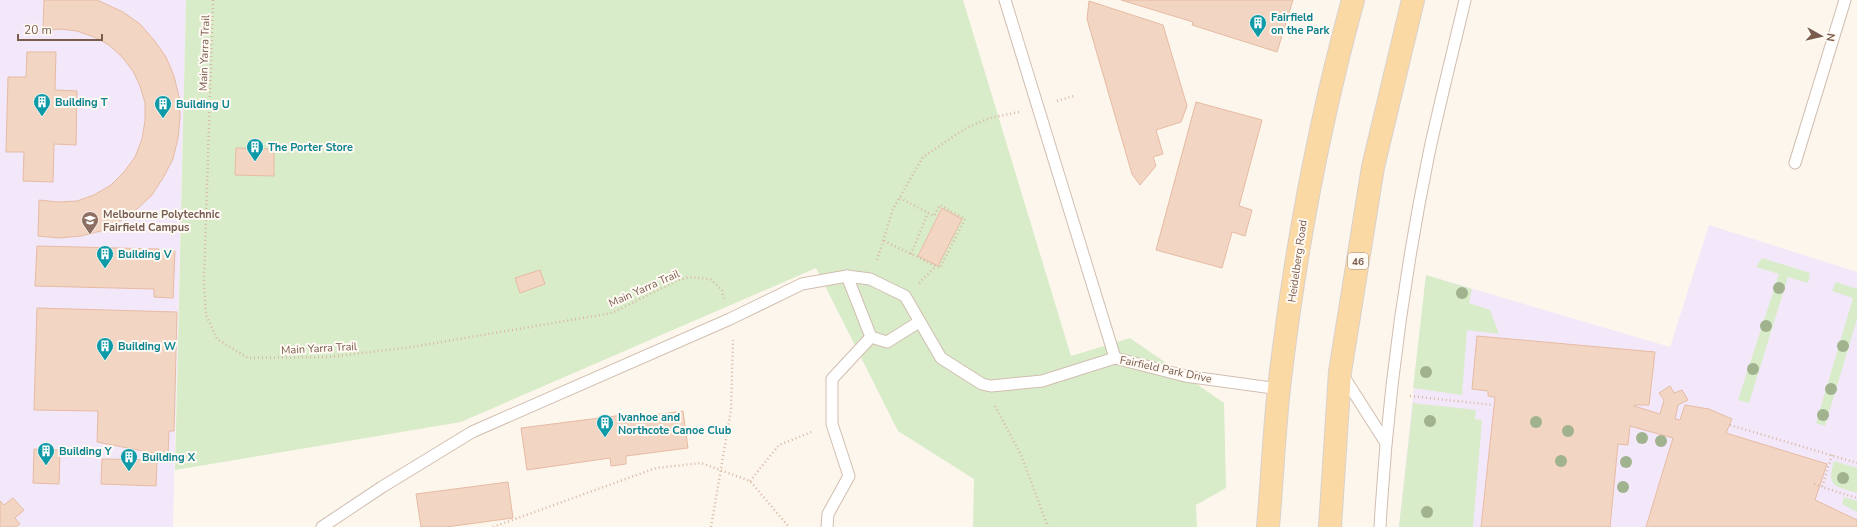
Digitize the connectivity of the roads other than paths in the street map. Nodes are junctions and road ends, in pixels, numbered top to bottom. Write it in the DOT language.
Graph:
graph roads {
  1 [pos="1005,0"];
  2 [pos="1353,0"];
  3 [pos="1413,0"];
  4 [pos="1465,0"];
  5 [pos="1845,0"];
  6 [pos="1795,162"];
  7 [pos="847,276"];
  8 [pos="919,322"];
  9 [pos="871,337"];
  10 [pos="1115,358"];
  11 [pos="1340,372"];
  12 [pos="1279,389"];
  13 [pos="1386,443"];
  14 [pos="322,527"];
  15 [pos="827,527"];
  16 [pos="1268,527"];
  17 [pos="1330,527"];
  18 [pos="1380,527"];
  1 -- 10 [label="lane"];
  2 -- 12 [label="main road, Heidelberg Road"];
  3 -- 11 [label="main road, 46"];
  4 -- 13 [label="lane"];
  5 -- 6 [label="lane"];
  7 -- 8 [label="lane"];
  7 -- 9 [label="lane"];
  7 -- 14 [label="lane"];
  8 -- 9 [label="lane"];
  8 -- 10 [label="lane, Fairfield Park Drive"];
  9 -- 15 [label="lane"];
  10 -- 12 [label="lane, Fairfield Park Drive"];
  11 -- 13 [label="lane"];
  11 -- 17 [label="main road, 46"];
  12 -- 16 [label="main road, Heidelberg Road"];
  13 -- 18 [label="lane"];
}
